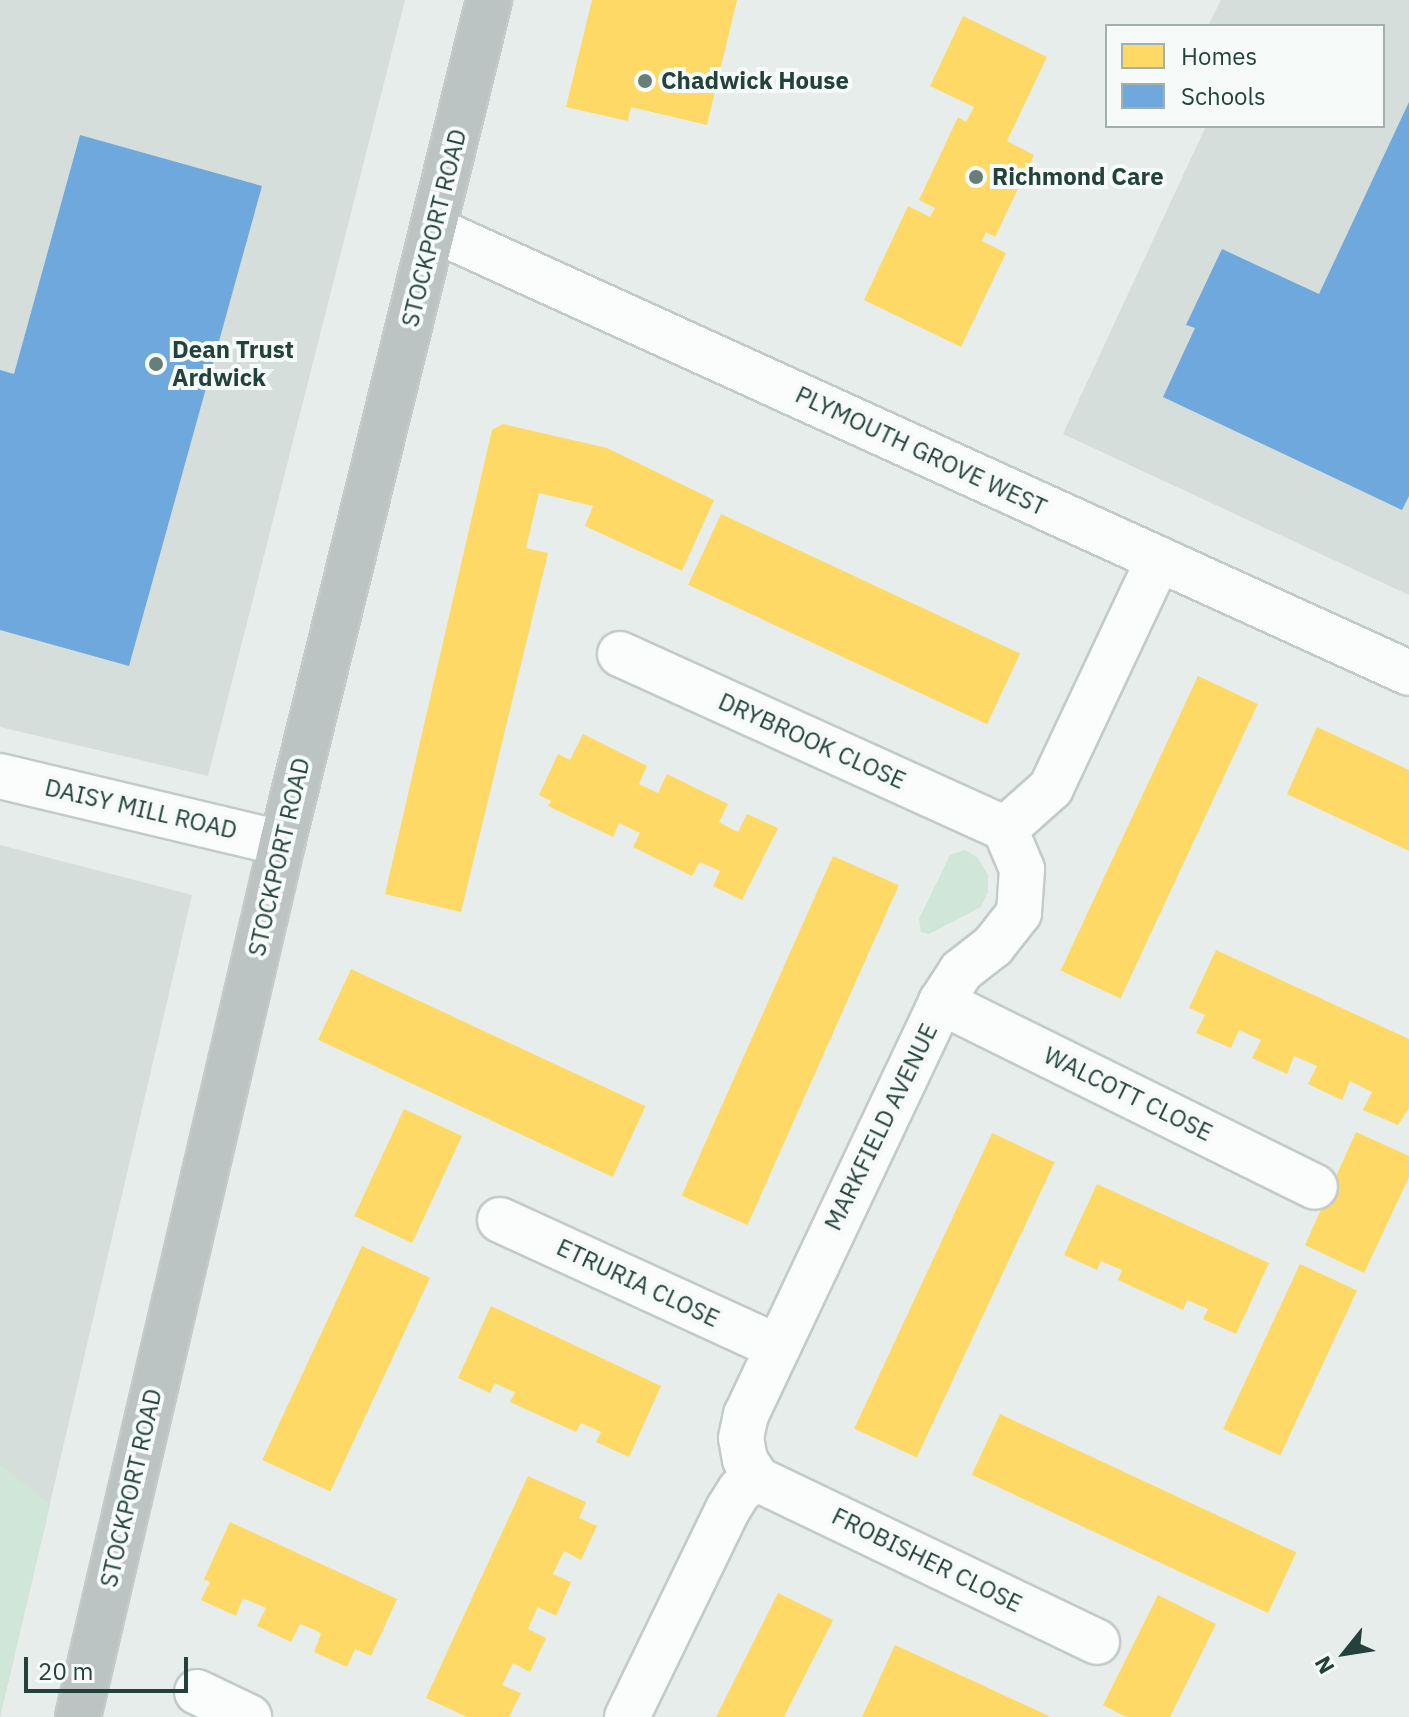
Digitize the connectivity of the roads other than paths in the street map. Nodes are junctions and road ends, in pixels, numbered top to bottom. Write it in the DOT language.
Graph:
graph roads {
  1 [pos="489,0"];
  2 [pos="433,229"];
  3 [pos="1159,559"];
  4 [pos="620,654"];
  5 [pos="1409,673"];
  6 [pos="0,776"];
  7 [pos="1005,829"];
  8 [pos="282,843"];
  9 [pos="941,1002"];
  10 [pos="1315,1187"];
  11 [pos="500,1220"];
  12 [pos="775,1346"];
  13 [pos="757,1479"];
  14 [pos="1097,1642"];
  15 [pos="197,1692"];
  16 [pos="78,1717"];
  17 [pos="249,1717"];
  18 [pos="627,1717"];
  1 -- 2 [label="highway, STOCKPORT ROAD"];
  2 -- 3 [label="street, PLYMOUTH GROVE WEST"];
  2 -- 8 [label="highway, STOCKPORT ROAD"];
  3 -- 5 [label="street, PLYMOUTH GROVE WEST"];
  3 -- 7 [label="street"];
  4 -- 7 [label="street, DRYBROOK CLOSE"];
  6 -- 8 [label="street, DAISY MILL ROAD"];
  7 -- 9 [label="street, MARKFIELD AVENUE"];
  8 -- 16 [label="highway, STOCKPORT ROAD"];
  9 -- 10 [label="street, WALCOTT CLOSE"];
  9 -- 12 [label="street, MARKFIELD AVENUE"];
  11 -- 12 [label="street, ETRURIA CLOSE"];
  12 -- 13 [label="street, MARKFIELD AVENUE"];
  13 -- 14 [label="street, FROBISHER CLOSE"];
  13 -- 18 [label="street"];
  15 -- 17 [label="street"];
}
